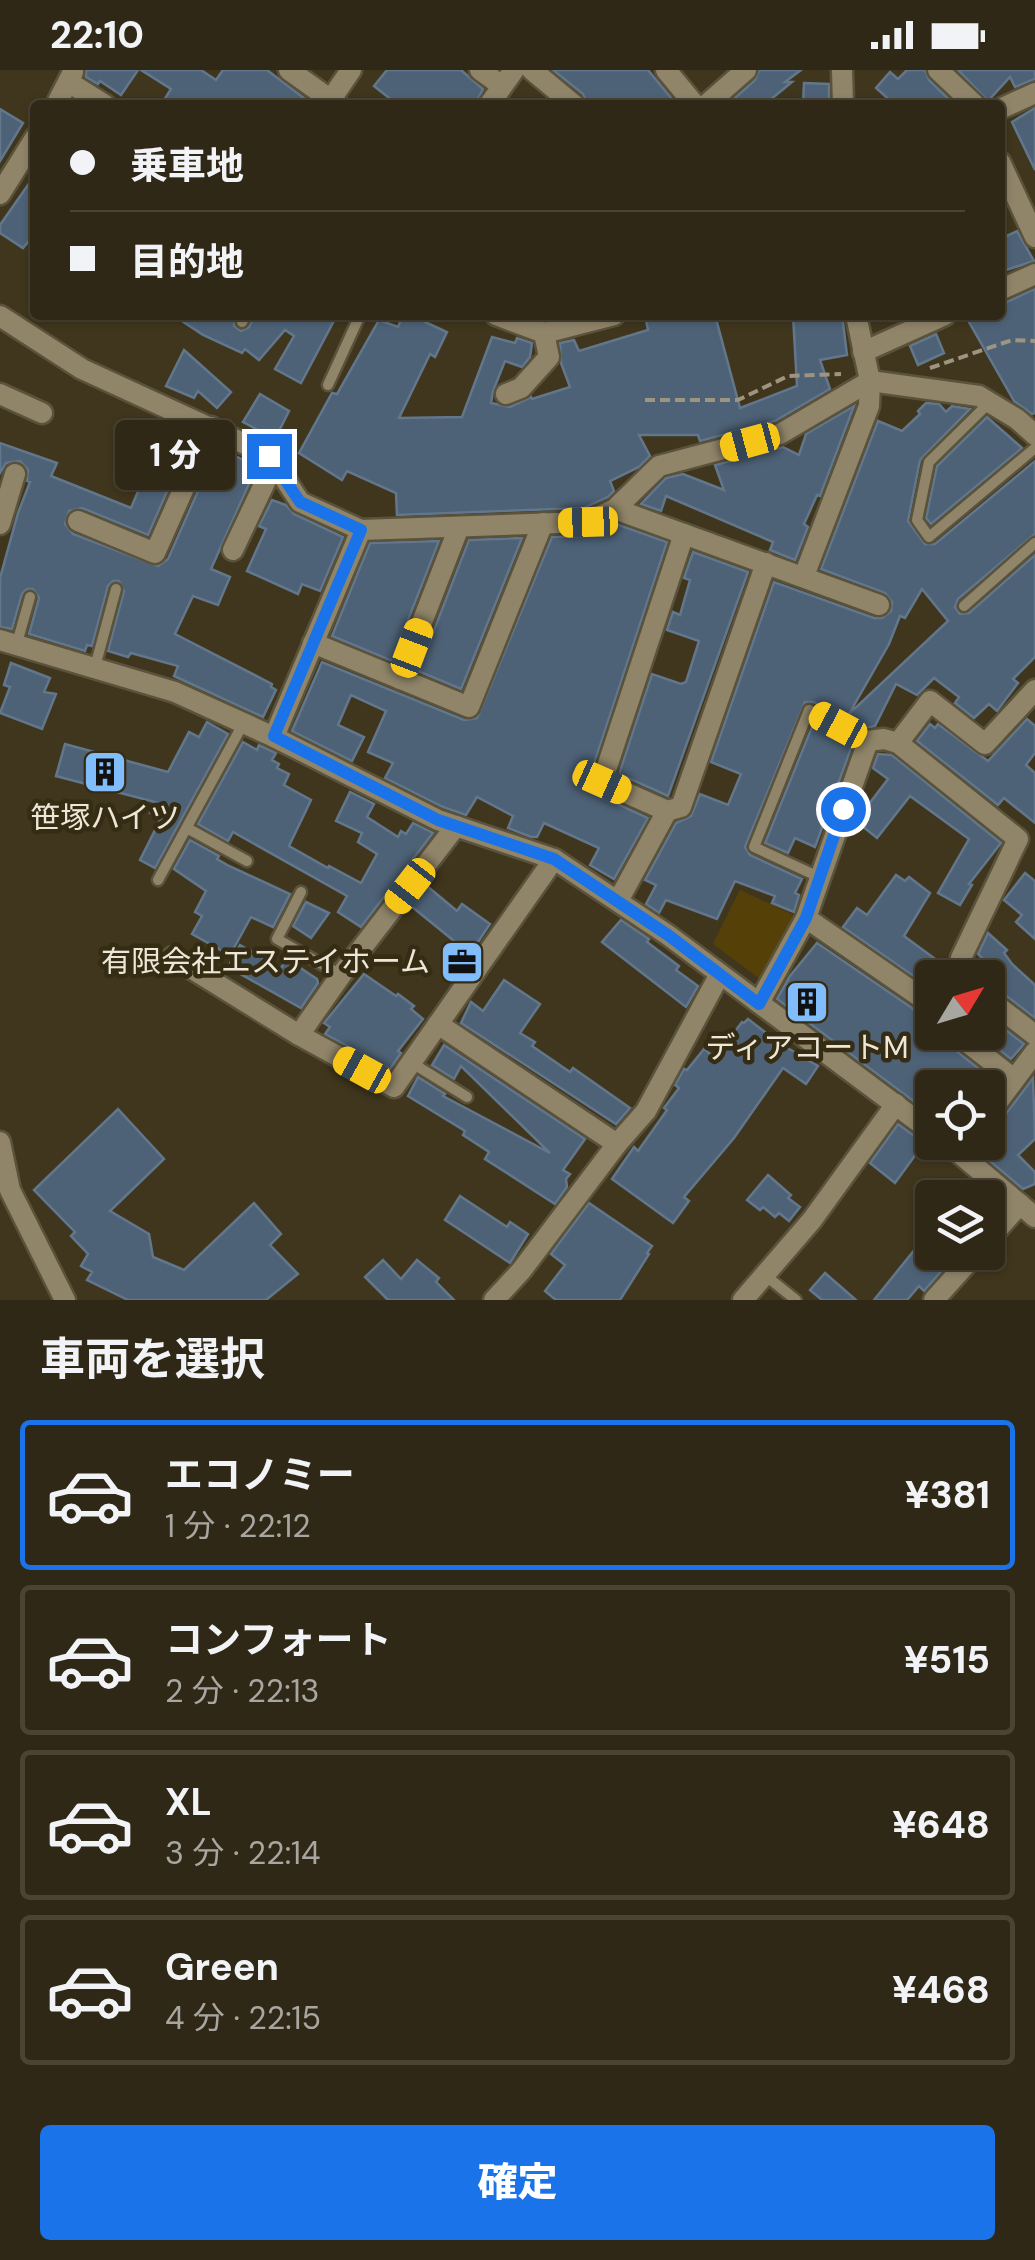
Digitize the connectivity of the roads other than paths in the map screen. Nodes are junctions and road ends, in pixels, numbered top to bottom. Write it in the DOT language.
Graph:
graph roads {
  1 [pos="288,70"];
  2 [pos="351,70"];
  3 [pos="480,70"];
  4 [pos="532,70"];
  5 [pos="666,70"];
  6 [pos="746,70"];
  7 [pos="842,70"];
  8 [pos="938,70"];
  9 [pos="72,76"];
  10 [pos="508,78"];
  11 [pos="1035,93"];
  12 [pos="59,100"];
  13 [pos="99,100"];
  14 [pos="328,100"];
  15 [pos="334,100"];
  16 [pos="493,100"];
  17 [pos="568,100"];
  18 [pos="691,100"];
  19 [pos="712,100"];
  20 [pos="843,100"];
  21 [pos="969,100"];
  22 [pos="1005,107"];
  23 [pos="30,146"];
  24 [pos="1005,173"];
  25 [pos="0,194"];
  26 [pos="1035,237"];
  27 [pos="1035,274"];
  28 [pos="1005,288"];
  29 [pos="1,319"];
  30 [pos="358,320"];
  31 [pos="509,320"];
  32 [pos="595,320"];
  33 [pos="857,320"];
  34 [pos="933,320"];
  35 [pos="544,334"];
  36 [pos="864,352"];
  37 [pos="870,382"];
  38 [pos="328,385"];
  39 [pos="0,394"];
  40 [pos="506,394"];
  41 [pos="990,402"];
  42 [pos="42,413"];
  43 [pos="211,427"];
  44 [pos="1035,435"];
  45 [pos="1035,448"];
  46 [pos="277,468"];
  47 [pos="8,484"];
  48 [pos="616,509"];
  49 [pos="543,523"];
  50 [pos="0,524"];
  51 [pos="458,526"];
  52 [pos="361,530"];
  53 [pos="85,531"];
  54 [pos="684,534"];
  55 [pos="1035,543"];
  56 [pos="233,550"];
  57 [pos="766,563"];
  58 [pos="804,576"];
  59 [pos="116,590"];
  60 [pos="30,597"];
  61 [pos="879,605"];
  62 [pos="964,606"];
  63 [pos="9,641"];
  64 [pos="314,643"];
  65 [pos="95,667"];
  66 [pos="400,679"];
  67 [pos="1035,690"];
  68 [pos="243,724"];
  69 [pos="274,736"];
  70 [pos="868,740"];
  71 [pos="898,743"];
  72 [pos="667,811"];
  73 [pos="456,826"];
  74 [pos="186,828"];
  75 [pos="554,859"];
  76 [pos="247,861"];
  77 [pos="819,877"];
  78 [pos="158,880"];
  79 [pos="301,892"];
  80 [pos="618,901"];
  81 [pos="806,918"];
  82 [pos="173,957"];
  83 [pos="962,960"];
  84 [pos="720,974"];
  85 [pos="341,975"];
  86 [pos="915,993"];
  87 [pos="759,1004"];
  88 [pos="1005,1012"];
  89 [pos="438,1024"];
  90 [pos="298,1035"];
  91 [pos="1035,1035"];
  92 [pos="977,1050"];
  93 [pos="1035,1052"];
  94 [pos="411,1062"];
  95 [pos="1014,1079"];
  96 [pos="1005,1092"];
  97 [pos="467,1097"];
  98 [pos="896,1104"];
  99 [pos="915,1119"];
  100 [pos="0,1142"];
  101 [pos="617,1144"];
  102 [pos="974,1160"];
  103 [pos="1029,1209"];
  104 [pos="1005,1227"];
  105 [pos="960,1270"];
  106 [pos="766,1276"];
  107 [pos="63,1299"];
  108 [pos="494,1300"];
  109 [pos="743,1300"];
  110 [pos="796,1300"];
  111 [pos="934,1300"];
  1 -- 14 [label="street"];
  2 -- 15 [label="street"];
  3 -- 10 [label="street"];
  4 -- 17 [label="street"];
  5 -- 18 [label="street"];
  6 -- 19 [label="street"];
  7 -- 20 [label="street"];
  8 -- 21 [label="street"];
  9 -- 12 [label="street"];
  9 -- 13 [label="street"];
  10 -- 16 [label="street"];
  11 -- 22 [label="street"];
  23 -- 25 [label="street"];
  24 -- 26 [label="street"];
  27 -- 28 [label="street"];
  29 -- 43 [label="street"];
  30 -- 38 [label="lane"];
  31 -- 35 [label="street"];
  32 -- 35 [label="street"];
  33 -- 36 [label="street"];
  34 -- 36 [label="street"];
  35 -- 40 [label="street"];
  36 -- 37 [label="street"];
  37 -- 41 [label="street"];
  37 -- 48 [label="street"];
  37 -- 58 [label="street"];
  39 -- 42 [label="street"];
  41 -- 44 [label="street"];
  41 -- 45 [label="lane"];
  43 -- 46 [label="street"];
  43 -- 53 [label="street"];
  46 -- 52 [label="street"];
  46 -- 56 [label="street"];
  47 -- 50 [label="street"];
  48 -- 49 [label="street"];
  48 -- 54 [label="street"];
  49 -- 51 [label="street"];
  49 -- 66 [label="street"];
  51 -- 52 [label="street"];
  51 -- 66 [label="street"];
  52 -- 64 [label="street"];
  54 -- 57 [label="street"];
  54 -- 72 [label="street"];
  55 -- 62 [label="lane"];
  57 -- 58 [label="street"];
  57 -- 72 [label="street"];
  58 -- 61 [label="street"];
  59 -- 65 [label="lane"];
  60 -- 63 [label="lane"];
  63 -- 65 [label="street"];
  64 -- 66 [label="street"];
  64 -- 69 [label="street"];
  65 -- 68 [label="street"];
  67 -- 71 [label="street"];
  68 -- 69 [label="street"];
  68 -- 74 [label="lane"];
  69 -- 73 [label="street"];
  70 -- 71 [label="street"];
  70 -- 77 [label="street"];
  70 -- 77 [label="lane"];
  71 -- 83 [label="street"];
  72 -- 80 [label="street"];
  73 -- 75 [label="street"];
  73 -- 85 [label="street"];
  74 -- 76 [label="lane"];
  74 -- 78 [label="lane"];
  75 -- 80 [label="street"];
  75 -- 89 [label="street"];
  77 -- 81 [label="street"];
  79 -- 85 [label="lane"];
  80 -- 84 [label="street"];
  81 -- 86 [label="street"];
  81 -- 87 [label="street"];
  82 -- 90 [label="street"];
  84 -- 87 [label="street"];
  84 -- 101 [label="street"];
  85 -- 90 [label="street"];
  87 -- 98 [label="street"];
  88 -- 91 [label="street"];
  89 -- 94 [label="street"];
  89 -- 101 [label="street"];
  90 -- 94 [label="street"];
  92 -- 95 [label="street"];
  93 -- 95 [label="street"];
  94 -- 97 [label="lane"];
  95 -- 96 [label="street"];
  98 -- 99 [label="street"];
  98 -- 106 [label="street"];
  100 -- 107 [label="street"];
  101 -- 108 [label="street"];
  102 -- 103 [label="street"];
  103 -- 104 [label="street"];
  105 -- 111 [label="street"];
  106 -- 109 [label="street"];
  106 -- 110 [label="lane"];
}
